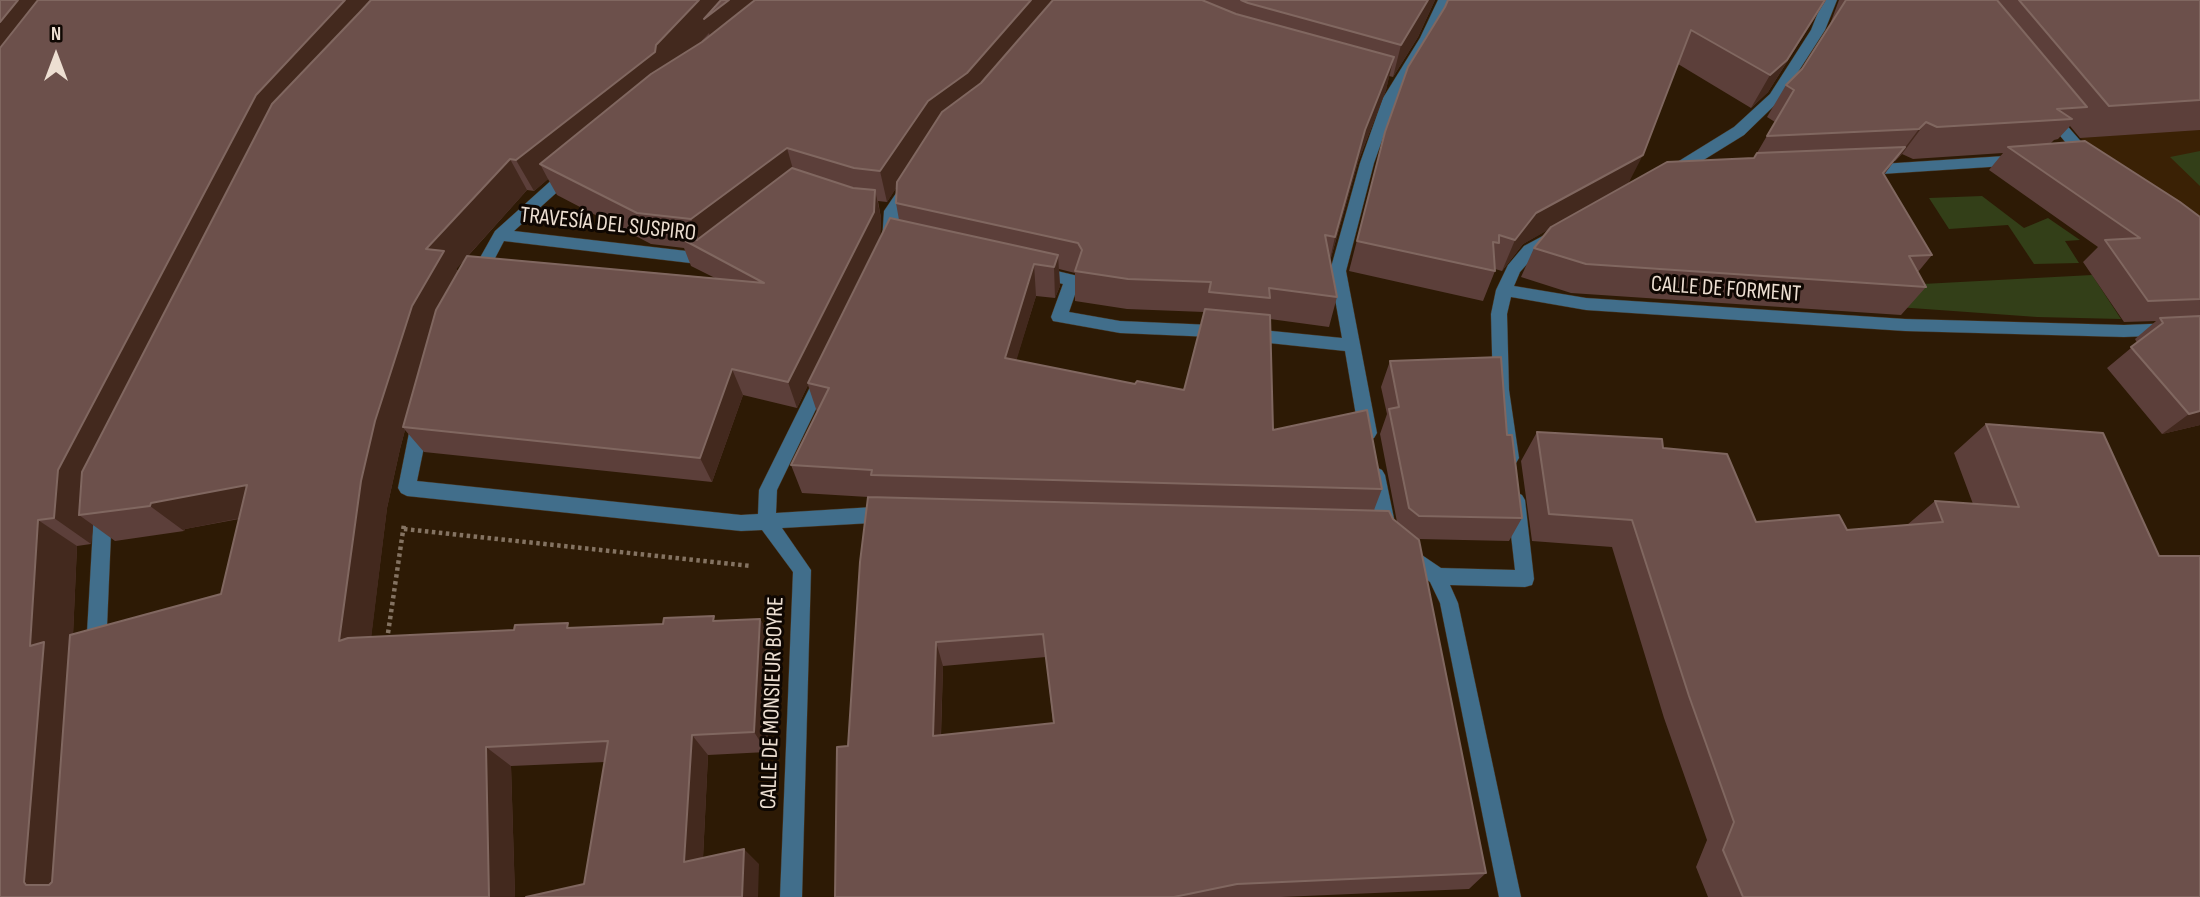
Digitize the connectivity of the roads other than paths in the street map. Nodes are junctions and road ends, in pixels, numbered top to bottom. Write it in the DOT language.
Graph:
graph roads {
  1 [pos="1446,0"];
  2 [pos="1830,0"];
  3 [pos="2041,103"];
  4 [pos="2082,155"];
  5 [pos="2060,157"];
  6 [pos="2033,159"];
  7 [pos="579,164"];
  8 [pos="920,170"];
  9 [pos="1844,171"];
  10 [pos="2104,171"];
  11 [pos="1671,173"];
  12 [pos="1699,174"];
  13 [pos="1653,182"];
  14 [pos="871,209"];
  15 [pos="892,211"];
  16 [pos="1573,225"];
  17 [pos="500,235"];
  18 [pos="727,243"];
  19 [pos="893,245"];
  20 [pos="1020,268"];
  21 [pos="1504,290"];
  22 [pos="470,291"];
  23 [pos="2200,328"];
  24 [pos="1352,344"];
  25 [pos="830,365"];
  26 [pos="424,408"];
  27 [pos="106,498"];
  28 [pos="909,514"];
  29 [pos="767,522"];
  30 [pos="1366,526"];
  31 [pos="1388,533"];
  32 [pos="1437,576"];
  33 [pos="95,669"];
  34 [pos="791,897"];
  35 [pos="1510,897"];
  1 -- 24 [label="street"];
  2 -- 11 [label="street"];
  3 -- 4 [label="street"];
  4 -- 5 [label="street"];
  4 -- 10 [label="street"];
  6 -- 9 [label="street"];
  7 -- 17 [label="street"];
  8 -- 15 [label="street"];
  11 -- 12 [label="street"];
  11 -- 13 [label="street"];
  14 -- 15 [label="street"];
  15 -- 19 [label="street"];
  16 -- 21 [label="street"];
  17 -- 18 [label="street, TRAVESÍA DEL SUSPIRO"];
  17 -- 22 [label="street"];
  20 -- 24 [label="street"];
  21 -- 23 [label="street, CALLE DE FORMENT"];
  21 -- 32 [label="street"];
  24 -- 31 [label="street"];
  25 -- 29 [label="street"];
  26 -- 29 [label="street"];
  27 -- 33 [label="street"];
  28 -- 29 [label="street"];
  29 -- 34 [label="street, CALLE DE MONSIEUR BOYRE"];
  30 -- 31 [label="street"];
  31 -- 32 [label="street"];
  32 -- 35 [label="street"];
}
